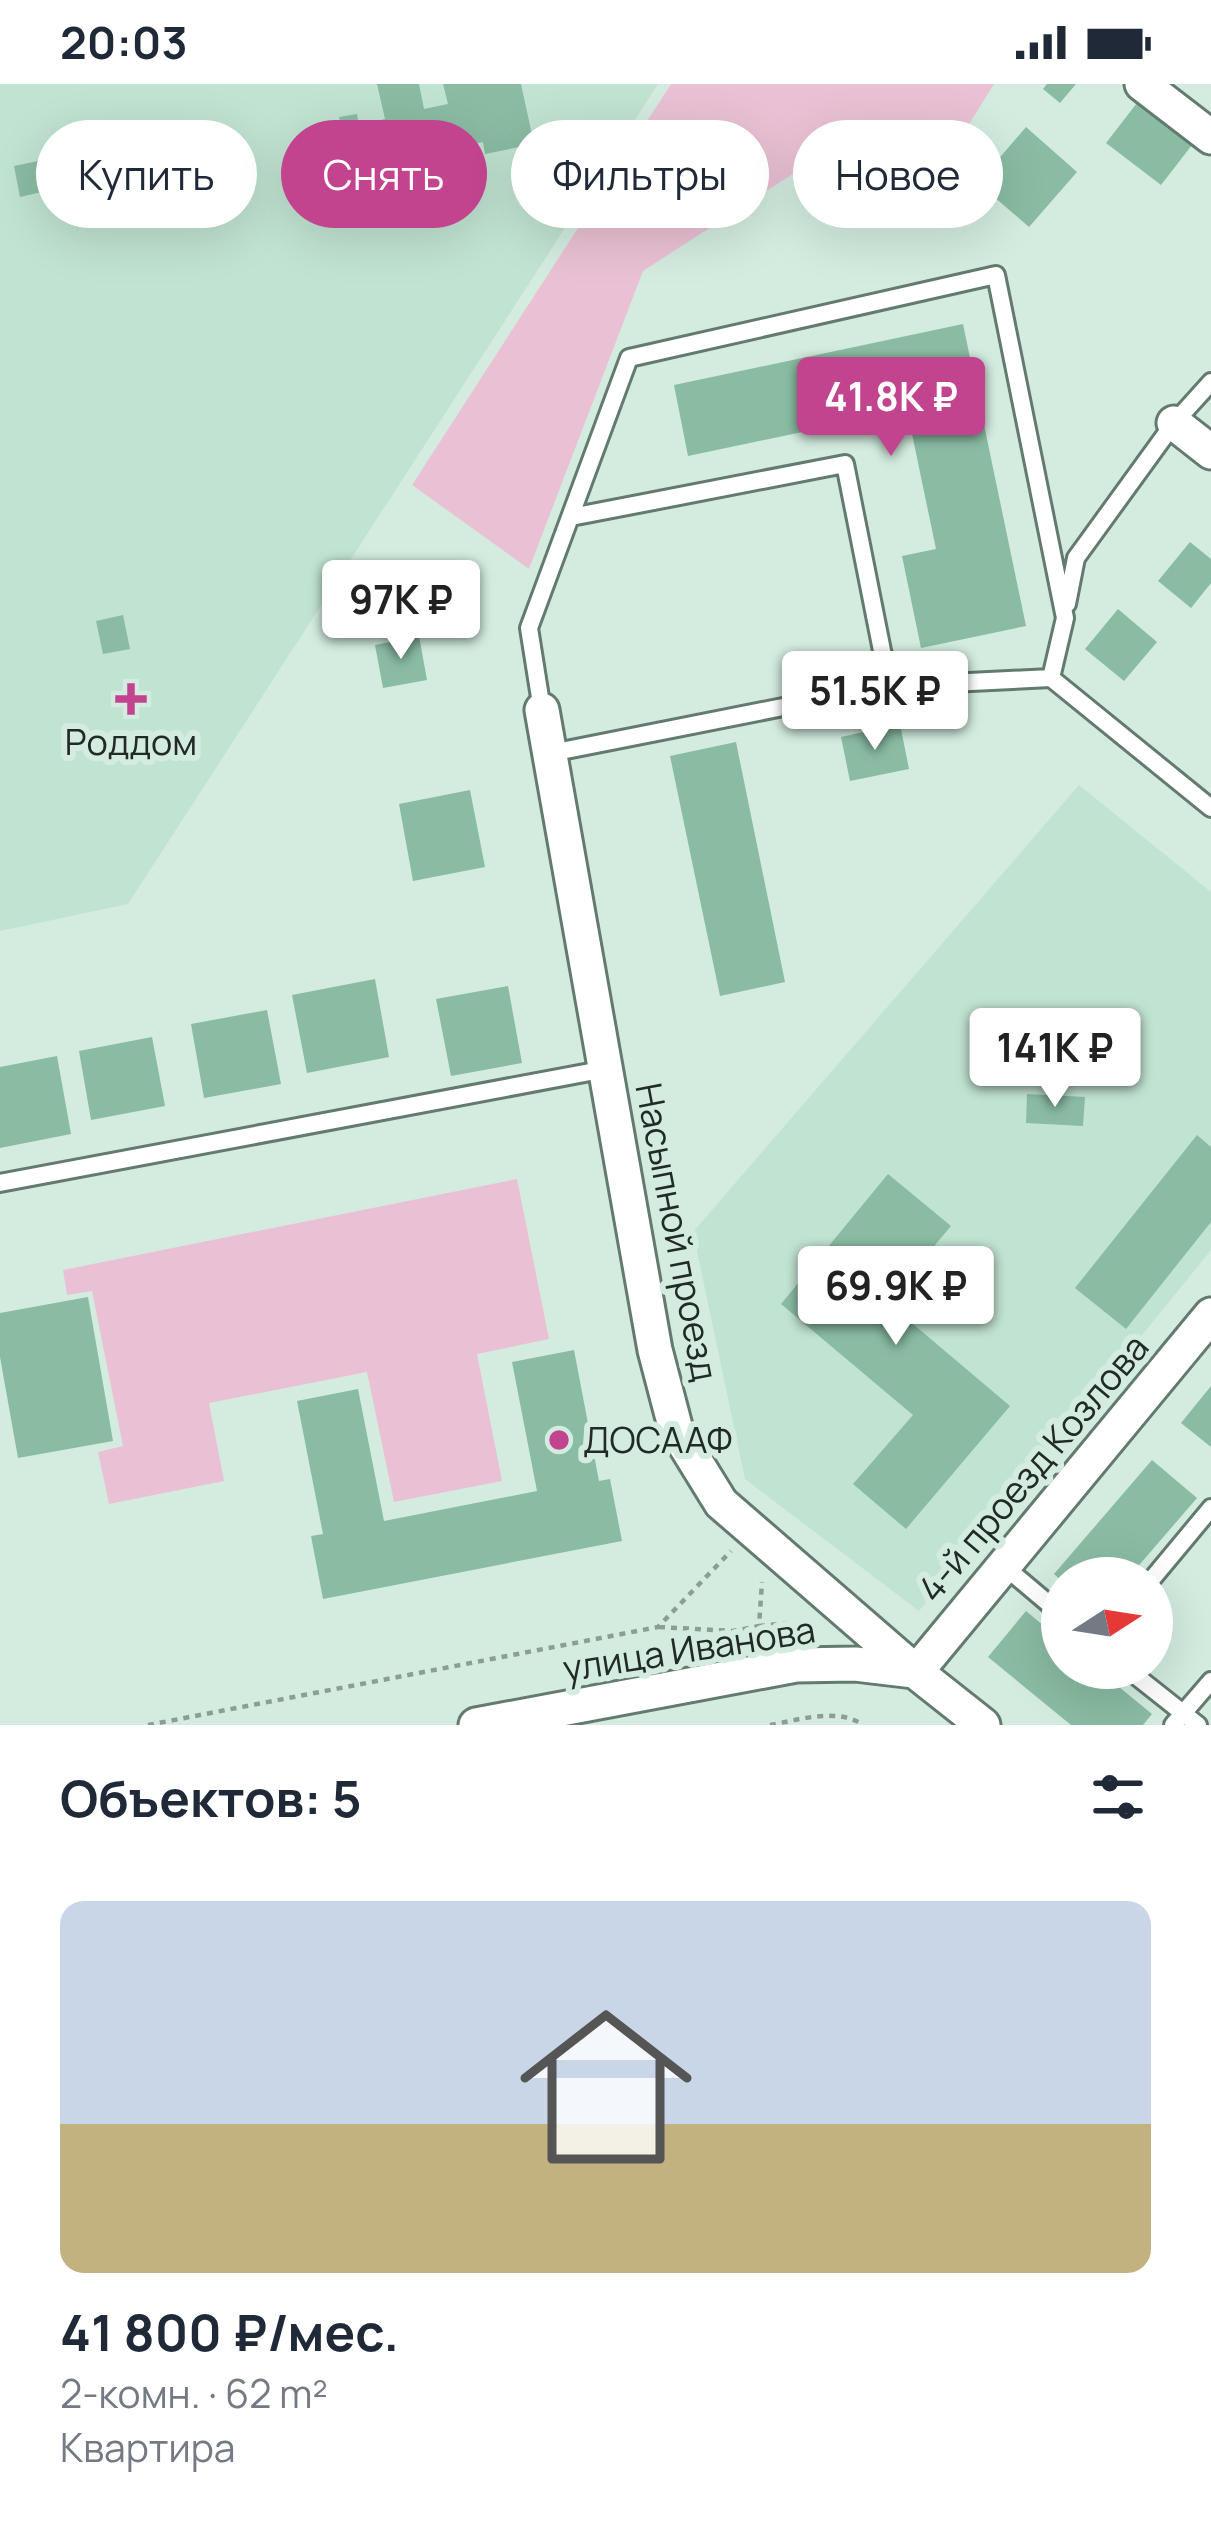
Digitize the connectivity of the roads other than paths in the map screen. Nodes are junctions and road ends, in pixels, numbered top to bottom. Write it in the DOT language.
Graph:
graph roads {
  1 [pos="1142,84"];
  2 [pos="1211,137"];
  3 [pos="1211,382"];
  4 [pos="1174,423"];
  5 [pos="1211,452"];
  6 [pos="571,517"];
  7 [pos="1065,618"];
  8 [pos="1051,678"];
  9 [pos="890,686"];
  10 [pos="542,710"];
  11 [pos="551,753"];
  12 [pos="1211,808"];
  13 [pos="606,1069"];
  14 [pos="0,1183"];
  15 [pos="1211,1315"];
  16 [pos="1211,1508"];
  17 [pos="1170,1557"];
  18 [pos="1004,1566"];
  19 [pos="1041,1597"];
  20 [pos="916,1672"];
  21 [pos="1211,1681"];
  22 [pos="1149,1689"];
  23 [pos="1185,1721"];
  24 [pos="476,1725"];
  25 [pos="982,1725"];
  1 -- 2 [label="street"];
  3 -- 4 [label="lane"];
  4 -- 5 [label="street"];
  4 -- 7 [label="lane"];
  6 -- 7 [label="lane"];
  6 -- 9 [label="lane"];
  6 -- 10 [label="lane"];
  7 -- 8 [label="lane"];
  8 -- 9 [label="lane"];
  8 -- 12 [label="lane"];
  9 -- 11 [label="lane"];
  10 -- 11 [label="street, Насыпной проезд"];
  11 -- 13 [label="street, Насыпной проезд"];
  13 -- 14 [label="lane"];
  13 -- 20 [label="street, Насыпной проезд"];
  15 -- 18 [label="street, 4-й проезд Козлова"];
  16 -- 17 [label="lane"];
  18 -- 19 [label="lane"];
  18 -- 20 [label="street, 4-й проезд Козлова"];
  20 -- 24 [label="street, улица Иванова"];
  20 -- 25 [label="street, Насыпной проезд"];
  21 -- 23 [label="lane"];
  22 -- 23 [label="lane"];
}
